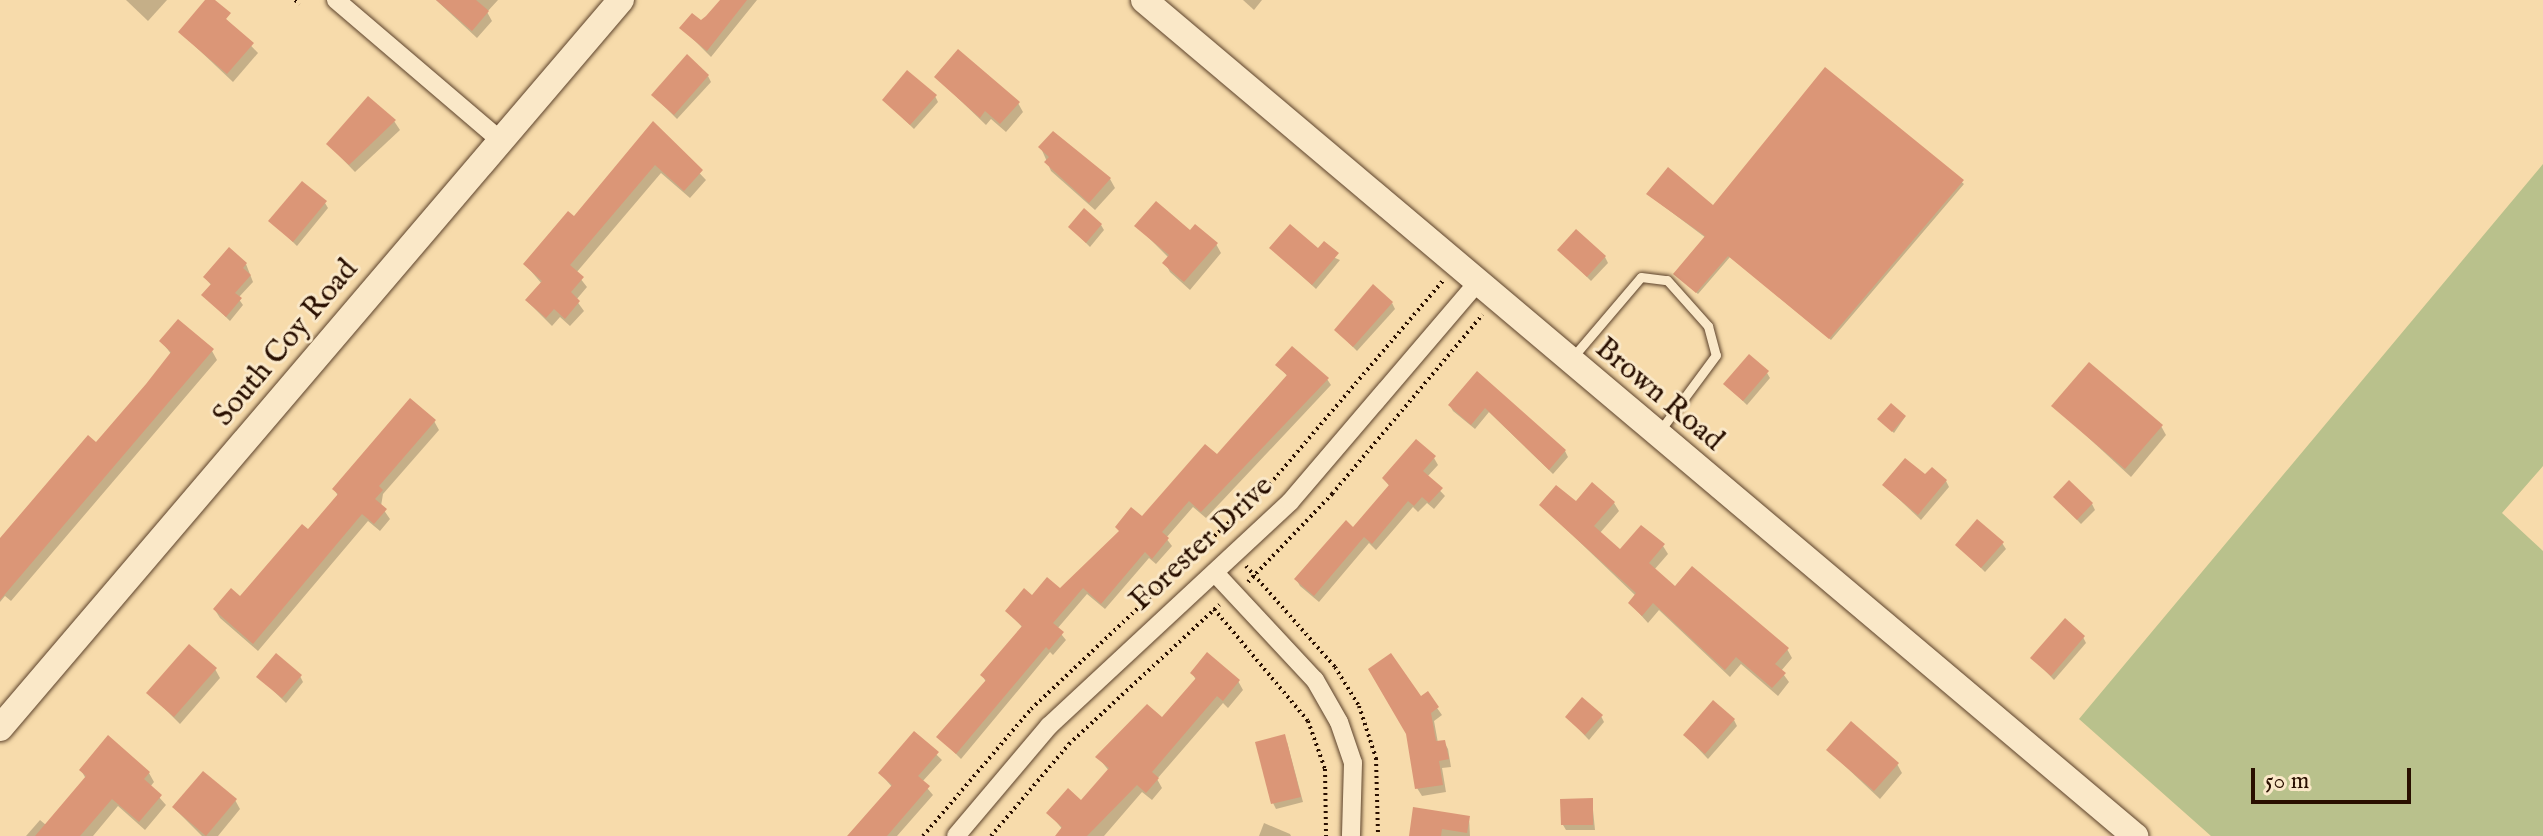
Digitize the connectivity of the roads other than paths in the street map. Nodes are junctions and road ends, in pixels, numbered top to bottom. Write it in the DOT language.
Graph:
graph roads {
  1 [pos="336,0"];
  2 [pos="621,0"];
  3 [pos="1144,0"];
  4 [pos="501,141"];
  5 [pos="1477,283"];
  6 [pos="1569,361"];
  7 [pos="1657,435"];
  8 [pos="1216,574"];
  9 [pos="0,728"];
  10 [pos="956,836"];
  11 [pos="1351,836"];
  12 [pos="2135,836"];
  1 -- 4 [label="street"];
  2 -- 4 [label="street, South Coy Road"];
  3 -- 5 [label="street, Brown Road"];
  4 -- 9 [label="street, South Coy Road"];
  5 -- 6 [label="street, Brown Road"];
  5 -- 8 [label="street, Forester Drive"];
  6 -- 7 [label="street, Brown Road"];
  6 -- 7 [label="lane"];
  7 -- 12 [label="street, Brown Road"];
  8 -- 10 [label="street, Forester Drive"];
  8 -- 11 [label="street"];
}
